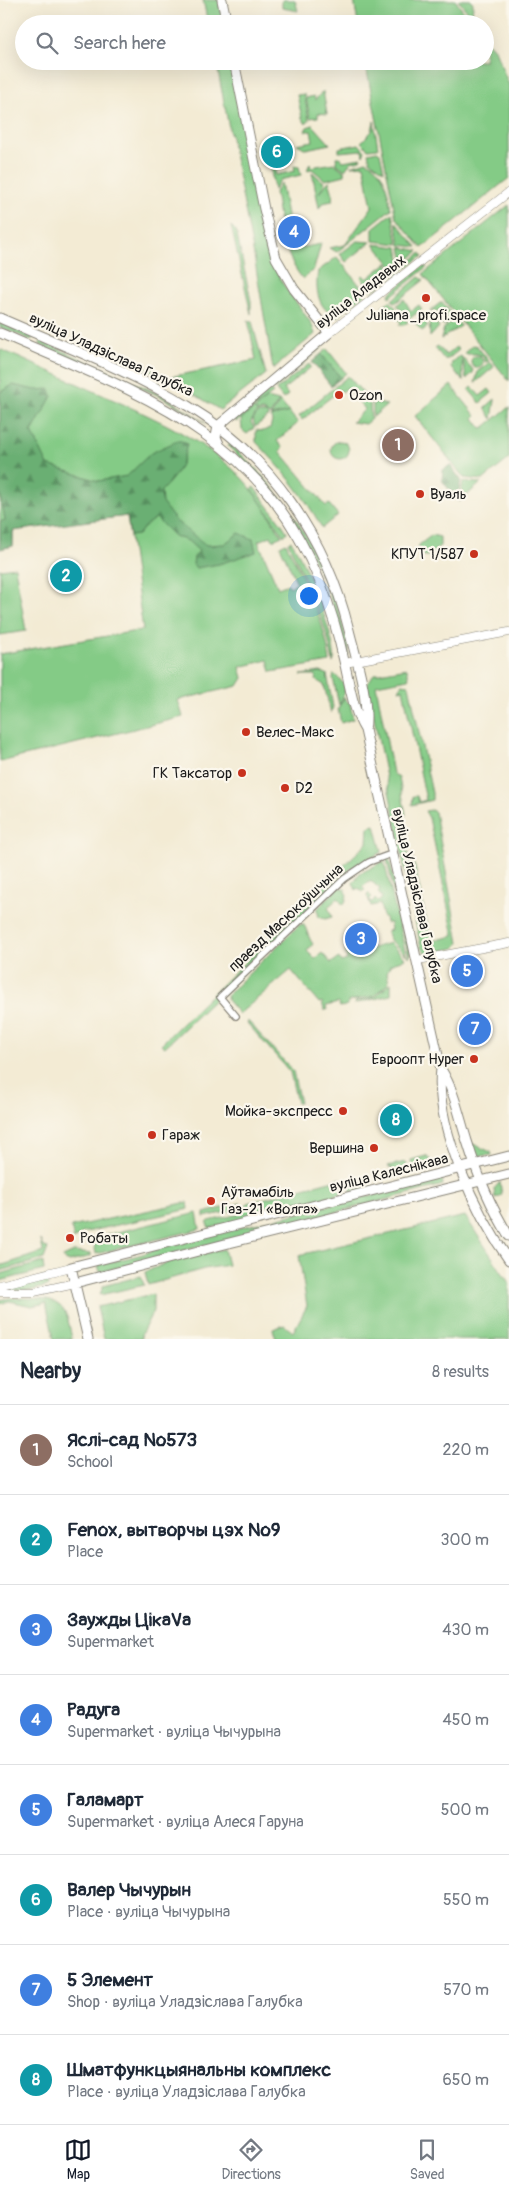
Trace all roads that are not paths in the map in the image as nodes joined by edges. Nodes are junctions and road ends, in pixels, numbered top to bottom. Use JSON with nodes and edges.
{"nodes":[{"id":1,"x":222,"y":0,"type":"edge"},
{"id":2,"x":225,"y":15,"type":"edge"},
{"id":3,"x":236,"y":70,"type":"edge"},
{"id":4,"x":509,"y":192,"type":"edge"},
{"id":5,"x":0,"y":318,"type":"edge"},
{"id":6,"x":0,"y":333,"type":"edge"},
{"id":7,"x":330,"y":334,"type":"junction"},
{"id":8,"x":222,"y":424,"type":"junction"},
{"id":9,"x":202,"y":432,"type":"junction"},
{"id":10,"x":220,"y":444,"type":"junction"},
{"id":11,"x":509,"y":632,"type":"edge"},
{"id":12,"x":356,"y":661,"type":"junction"},
{"id":13,"x":345,"y":663,"type":"junction"},
{"id":14,"x":365,"y":730,"type":"junction"},
{"id":15,"x":394,"y":853,"type":"junction"},
{"id":16,"x":509,"y":943,"type":"edge"},
{"id":17,"x":418,"y":960,"type":"junction"},
{"id":18,"x":236,"y":1016,"type":"dead end"},
{"id":19,"x":441,"y":1069,"type":"junction"},
{"id":20,"x":509,"y":1156,"type":"edge"},
{"id":21,"x":475,"y":1164,"type":"junction"},
{"id":22,"x":460,"y":1168,"type":"junction"},
{"id":23,"x":509,"y":1174,"type":"edge"},
{"id":24,"x":482,"y":1181,"type":"junction"},
{"id":25,"x":467,"y":1185,"type":"junction"},
{"id":26,"x":509,"y":1236,"type":"edge"},
{"id":27,"x":509,"y":1260,"type":"edge"},
{"id":28,"x":71,"y":1267,"type":"junction"},
{"id":29,"x":75,"y":1283,"type":"junction"},
{"id":30,"x":0,"y":1285,"type":"edge"},
{"id":31,"x":0,"y":1292,"type":"edge"},
{"id":32,"x":88,"y":1339,"type":"edge"}],
"edges":[{"from":1,"to":2,"type":"main road"},
{"from":3,"to":7,"type":"main road"},
{"from":4,"to":7,"type":"street","name":"вуліца Аладавых"},
{"from":5,"to":8,"type":"main road","name":"вуліца Уладзіслава Галубка"},
{"from":6,"to":9,"type":"main road","name":"вуліца Уладзіслава Галубка"},
{"from":7,"to":8,"type":"main road","name":"вуліца Аладавых"},
{"from":8,"to":9,"type":"main road"},
{"from":8,"to":10,"type":"main road"},
{"from":8,"to":12,"type":"main road","name":"вуліца Уладзіслава Галубка"},
{"from":9,"to":10,"type":"main road","name":"вуліца Уладзіслава Галубка"},
{"from":10,"to":13,"type":"main road","name":"вуліца Уладзіслава Галубка"},
{"from":11,"to":12,"type":"street"},
{"from":12,"to":13,"type":"street"},
{"from":12,"to":14,"type":"main road","name":"вуліца Уладзіслава Галубка"},
{"from":13,"to":14,"type":"main road","name":"вуліца Уладзіслава Галубка"},
{"from":14,"to":15,"type":"main road","name":"вуліца Уладзіслава Галубка"},
{"from":15,"to":17,"type":"main road","name":"вуліца Уладзіслава Галубка"},
{"from":15,"to":18,"type":"street","name":"праезд Масюкоўшчына"},
{"from":16,"to":17,"type":"street"},
{"from":17,"to":19,"type":"main road","name":"вуліца Уладзіслава Галубка"},
{"from":19,"to":21,"type":"main road","name":"вуліца Уладзіслава Галубка"},
{"from":19,"to":22,"type":"main road","name":"вуліца Уладзіслава Галубка"},
{"from":20,"to":21,"type":"main road","name":"вуліца Калеснікава"},
{"from":21,"to":22,"type":"main road","name":"вуліца Калеснікава"},
{"from":21,"to":24,"type":"main road","name":"вуліца Уладзіслава Галубка"},
{"from":22,"to":25,"type":"main road","name":"вуліца Уладзіслава Галубка"},
{"from":22,"to":28,"type":"main road","name":"вуліца Калеснікава"},
{"from":23,"to":24,"type":"main road","name":"вуліца Калеснікава"},
{"from":24,"to":25,"type":"main road","name":"вуліца Калеснікава"},
{"from":24,"to":26,"type":"main road","name":"вуліца Уладзіслава Галубка"},
{"from":25,"to":27,"type":"main road","name":"вуліца Уладзіслава Галубка"},
{"from":25,"to":29,"type":"main road","name":"вуліца Калеснікава"},
{"from":28,"to":29,"type":"main road"},
{"from":28,"to":30,"type":"street","name":"вуліца Калеснікава"},
{"from":29,"to":31,"type":"street","name":"вуліца Калеснікава"},
{"from":29,"to":32,"type":"main road"}]}
